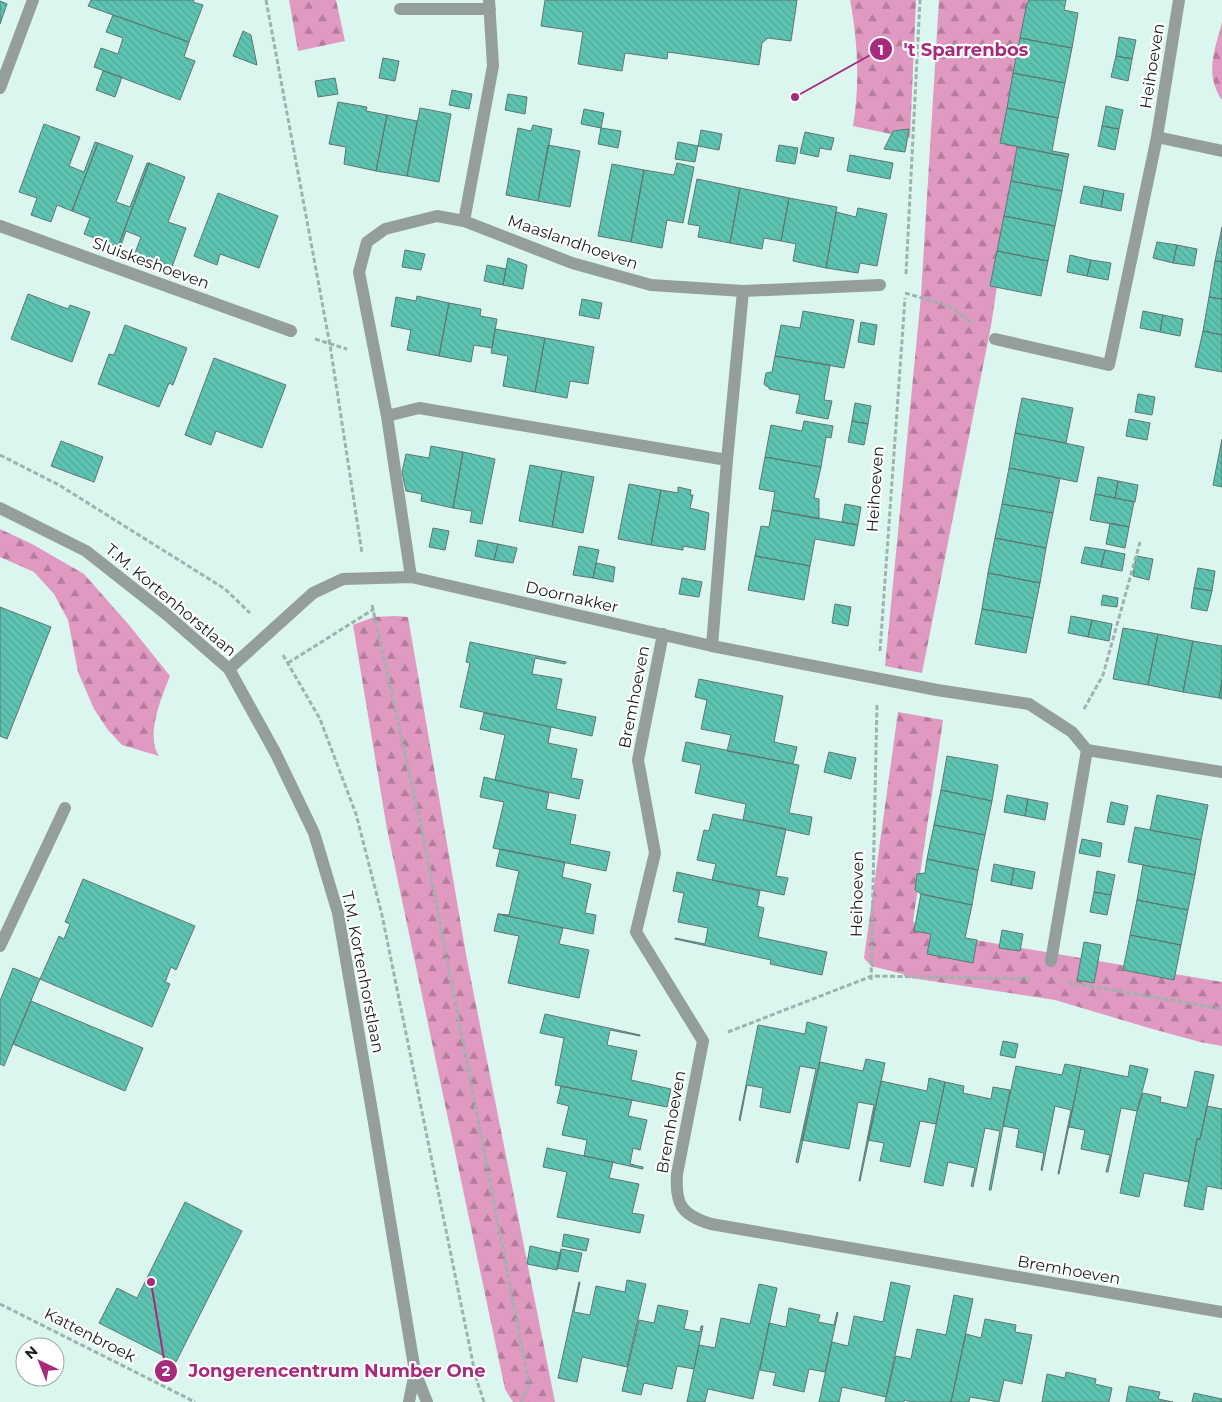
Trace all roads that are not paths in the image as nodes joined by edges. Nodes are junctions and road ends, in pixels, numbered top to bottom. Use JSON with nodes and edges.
{"nodes":[{"id":1,"x":33,"y":0,"type":"edge"},
{"id":2,"x":1179,"y":0,"type":"edge"},
{"id":3,"x":490,"y":4,"type":"edge"},
{"id":4,"x":400,"y":9,"type":"dead end"},
{"id":5,"x":0,"y":88,"type":"edge"},
{"id":6,"x":1157,"y":137,"type":"junction"},
{"id":7,"x":1222,"y":151,"type":"edge"},
{"id":8,"x":464,"y":222,"type":"junction"},
{"id":9,"x":0,"y":226,"type":"edge"},
{"id":10,"x":880,"y":285,"type":"road end"},
{"id":11,"x":743,"y":290,"type":"junction"},
{"id":12,"x":291,"y":331,"type":"road end"},
{"id":13,"x":995,"y":339,"type":"road end"},
{"id":14,"x":387,"y":416,"type":"junction"},
{"id":15,"x":727,"y":460,"type":"junction"},
{"id":16,"x":0,"y":508,"type":"edge"},
{"id":17,"x":411,"y":578,"type":"junction"},
{"id":18,"x":663,"y":634,"type":"junction"},
{"id":19,"x":712,"y":646,"type":"junction"},
{"id":20,"x":229,"y":669,"type":"junction"},
{"id":21,"x":1087,"y":750,"type":"junction"},
{"id":22,"x":1222,"y":772,"type":"edge"},
{"id":23,"x":65,"y":808,"type":"dead end"},
{"id":24,"x":0,"y":946,"type":"edge"},
{"id":25,"x":1051,"y":961,"type":"dead end"},
{"id":26,"x":1222,"y":1312,"type":"edge"},
{"id":27,"x":414,"y":1372,"type":"junction"},
{"id":28,"x":409,"y":1402,"type":"edge"},
{"id":29,"x":426,"y":1402,"type":"edge"}],
"edges":[{"from":1,"to":5,"type":"street"},
{"from":2,"to":6,"type":"street","name":"Heihoeven"},
{"from":3,"to":4,"type":"street"},
{"from":3,"to":8,"type":"street"},
{"from":6,"to":7,"type":"street"},
{"from":6,"to":13,"type":"street","name":"Heihoeven"},
{"from":8,"to":11,"type":"street","name":"Maaslandhoeven"},
{"from":8,"to":14,"type":"street","name":"Maaslandhoeven"},
{"from":9,"to":12,"type":"street","name":"Sluiskeshoeven"},
{"from":10,"to":11,"type":"street","name":"Maaslandhoeven"},
{"from":11,"to":15,"type":"street"},
{"from":14,"to":15,"type":"street"},
{"from":14,"to":17,"type":"street","name":"Maaslandhoeven"},
{"from":15,"to":19,"type":"street"},
{"from":16,"to":20,"type":"street","name":"T.M. Kortenhorstlaan"},
{"from":17,"to":18,"type":"street","name":"Doornakker"},
{"from":17,"to":20,"type":"street","name":"Doornakker"},
{"from":18,"to":19,"type":"street","name":"Doornakker"},
{"from":18,"to":26,"type":"street","name":"Bremhoeven"},
{"from":19,"to":21,"type":"street","name":"Doornakker"},
{"from":20,"to":27,"type":"street","name":"T.M. Kortenhorstlaan"},
{"from":21,"to":22,"type":"street"},
{"from":21,"to":25,"type":"street"},
{"from":23,"to":24,"type":"street"},
{"from":27,"to":28,"type":"street","name":"T.M. Kortenhorstlaan"},
{"from":27,"to":29,"type":"street","name":"T.M. Kortenhorstlaan"}]}
